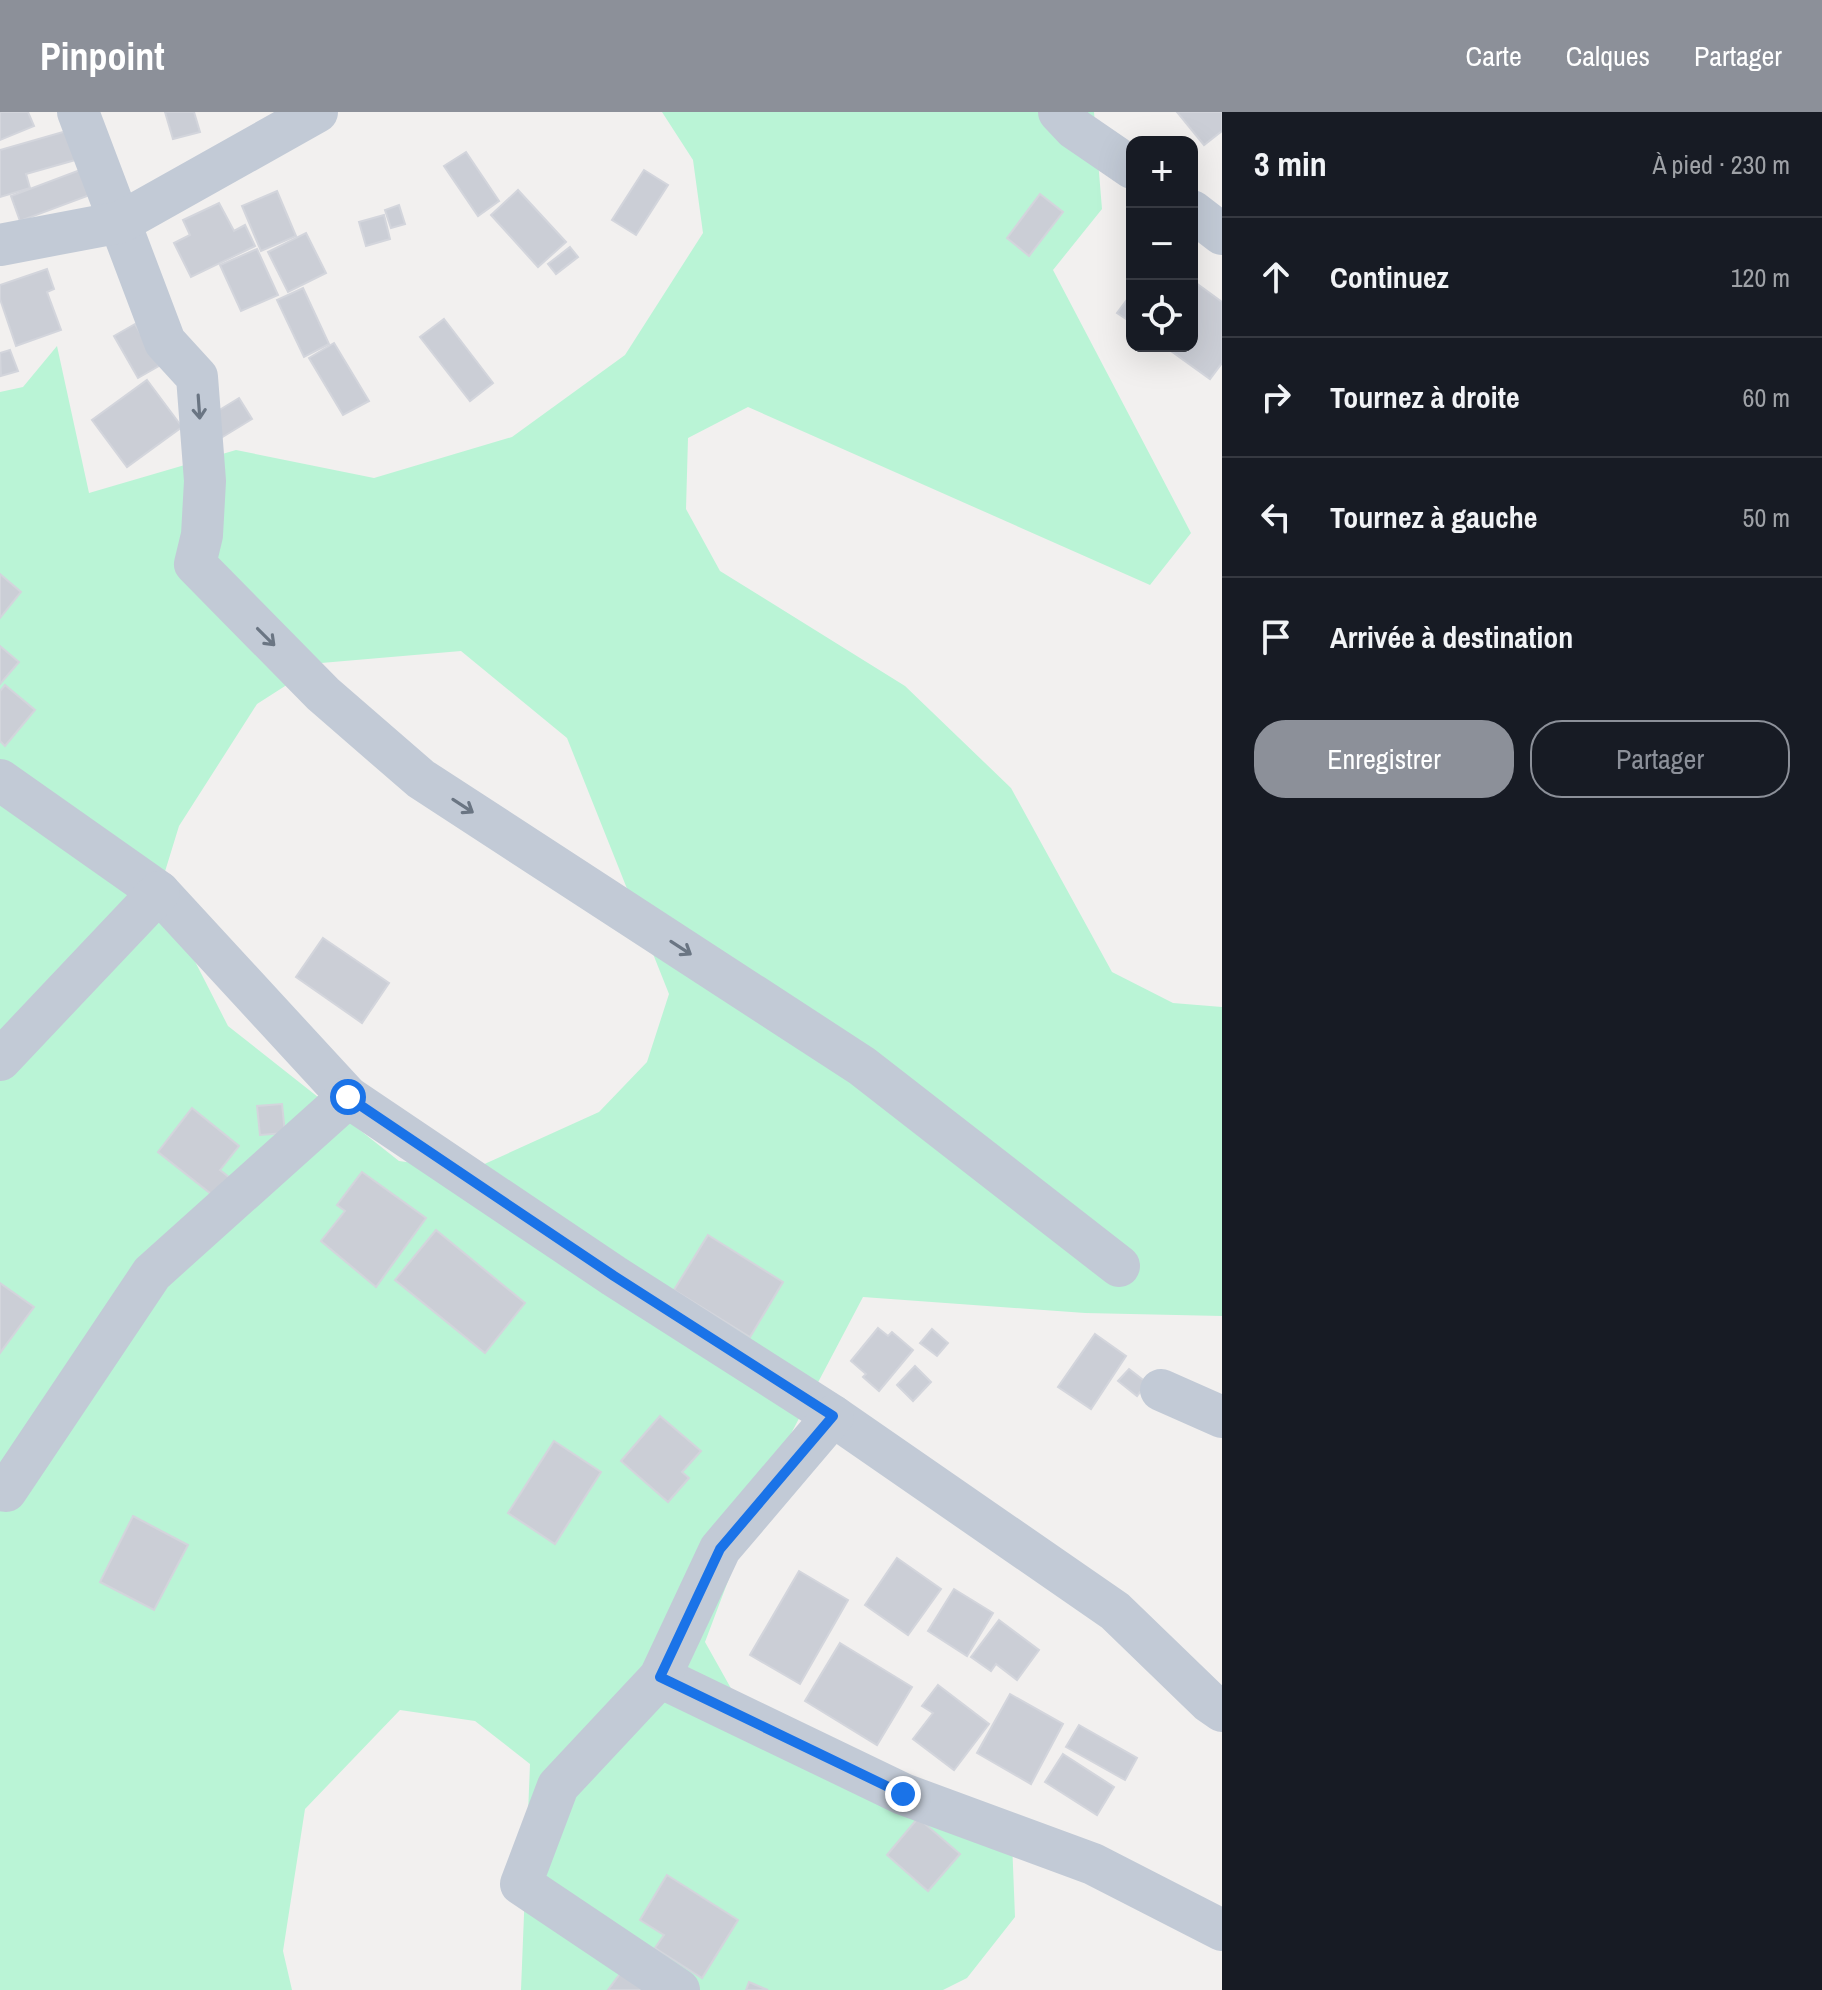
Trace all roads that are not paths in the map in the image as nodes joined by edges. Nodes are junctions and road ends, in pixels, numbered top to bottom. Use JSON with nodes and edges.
{"nodes":[{"id":1,"x":78,"y":112,"type":"edge"},
{"id":2,"x":317,"y":112,"type":"edge"},
{"id":3,"x":1059,"y":112,"type":"edge"},
{"id":4,"x":1126,"y":164,"type":"edge"},
{"id":5,"x":1198,"y":216,"type":"edge"},
{"id":6,"x":121,"y":222,"type":"junction"},
{"id":7,"x":1222,"y":234,"type":"edge"},
{"id":8,"x":0,"y":245,"type":"edge"},
{"id":9,"x":0,"y":780,"type":"edge"},
{"id":10,"x":159,"y":892,"type":"junction"},
{"id":11,"x":0,"y":1060,"type":"edge"},
{"id":12,"x":348,"y":1097,"type":"junction"},
{"id":13,"x":1119,"y":1266,"type":"dead end"},
{"id":14,"x":1161,"y":1390,"type":"dead end"},
{"id":15,"x":833,"y":1416,"type":"junction"},
{"id":16,"x":1222,"y":1417,"type":"edge"},
{"id":17,"x":6,"y":1491,"type":"dead end"},
{"id":18,"x":660,"y":1677,"type":"junction"},
{"id":19,"x":1222,"y":1711,"type":"edge"},
{"id":20,"x":1222,"y":1930,"type":"edge"},
{"id":21,"x":679,"y":1990,"type":"edge"}],
"edges":[{"from":1,"to":6,"type":"street"},
{"from":2,"to":6,"type":"street"},
{"from":3,"to":4,"type":"street"},
{"from":5,"to":7,"type":"street"},
{"from":6,"to":8,"type":"street"},
{"from":6,"to":13,"type":"street","one_way":true},
{"from":9,"to":10,"type":"street"},
{"from":10,"to":11,"type":"street"},
{"from":10,"to":12,"type":"street"},
{"from":12,"to":15,"type":"street"},
{"from":12,"to":17,"type":"street"},
{"from":14,"to":16,"type":"street"},
{"from":15,"to":18,"type":"street"},
{"from":15,"to":19,"type":"street"},
{"from":18,"to":20,"type":"street"},
{"from":18,"to":21,"type":"street"}]}
